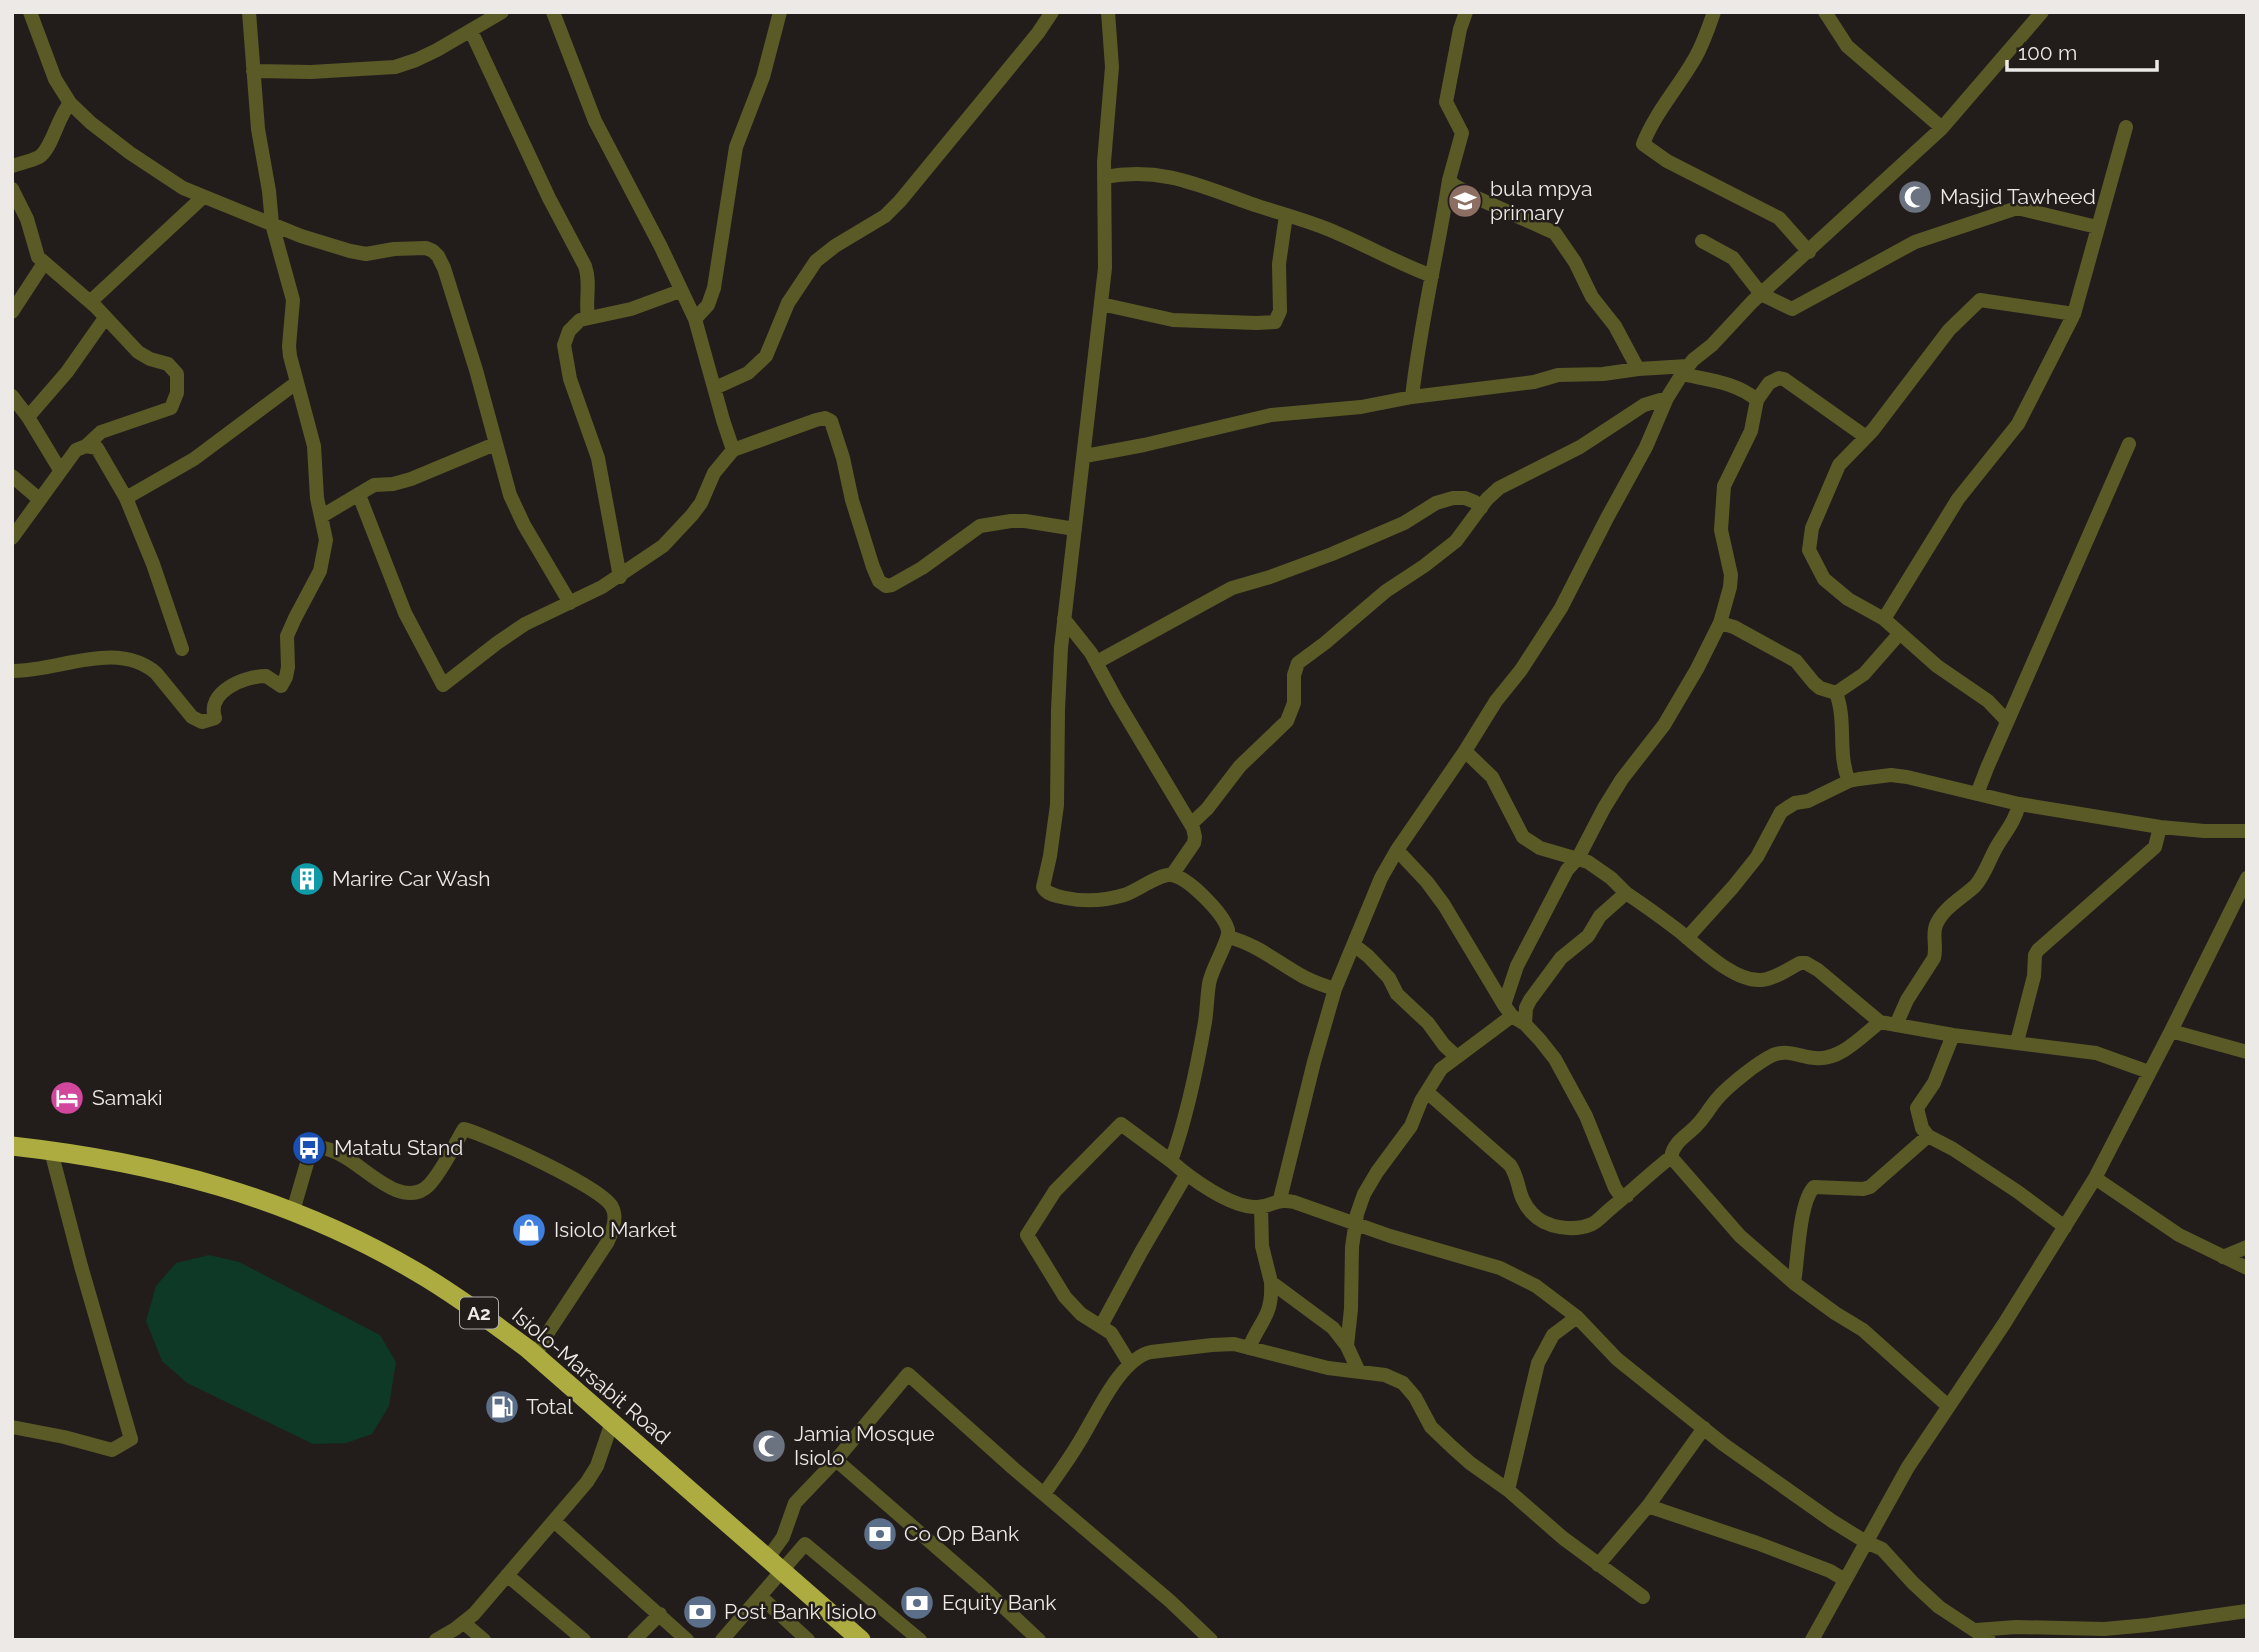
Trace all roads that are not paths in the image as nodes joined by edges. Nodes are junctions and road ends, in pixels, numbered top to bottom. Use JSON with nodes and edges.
{"nodes":[{"id":1,"x":30,"y":12,"type":"edge"},
{"id":2,"x":249,"y":12,"type":"edge"},
{"id":3,"x":502,"y":12,"type":"edge"},
{"id":4,"x":553,"y":12,"type":"edge"},
{"id":5,"x":780,"y":12,"type":"edge"},
{"id":6,"x":1052,"y":12,"type":"edge"},
{"id":7,"x":1108,"y":12,"type":"edge"},
{"id":8,"x":1466,"y":12,"type":"edge"},
{"id":9,"x":1714,"y":12,"type":"edge"},
{"id":10,"x":1825,"y":12,"type":"edge"},
{"id":11,"x":2042,"y":12,"type":"edge"},
{"id":12,"x":471,"y":31,"type":"junction"},
{"id":13,"x":253,"y":71,"type":"junction"},
{"id":14,"x":70,"y":103,"type":"junction"},
{"id":15,"x":2126,"y":127,"type":"dead end"},
{"id":16,"x":1942,"y":128,"type":"junction"},
{"id":17,"x":12,"y":166,"type":"edge"},
{"id":18,"x":1104,"y":177,"type":"junction"},
{"id":19,"x":1450,"y":180,"type":"junction"},
{"id":20,"x":12,"y":189,"type":"edge"},
{"id":21,"x":203,"y":197,"type":"junction"},
{"id":22,"x":1286,"y":215,"type":"junction"},
{"id":23,"x":272,"y":224,"type":"junction"},
{"id":24,"x":2097,"y":227,"type":"junction"},
{"id":25,"x":1702,"y":241,"type":"dead end"},
{"id":26,"x":1809,"y":252,"type":"junction"},
{"id":27,"x":44,"y":263,"type":"junction"},
{"id":28,"x":1432,"y":276,"type":"junction"},
{"id":29,"x":680,"y":291,"type":"junction"},
{"id":30,"x":1761,"y":294,"type":"junction"},
{"id":31,"x":90,"y":302,"type":"junction"},
{"id":32,"x":1101,"y":304,"type":"junction"},
{"id":33,"x":13,"y":309,"type":"edge"},
{"id":34,"x":2074,"y":314,"type":"junction"},
{"id":35,"x":105,"y":318,"type":"junction"},
{"id":36,"x":588,"y":318,"type":"junction"},
{"id":37,"x":695,"y":319,"type":"junction"},
{"id":38,"x":1638,"y":369,"type":"junction"},
{"id":39,"x":1685,"y":370,"type":"junction"},
{"id":40,"x":296,"y":383,"type":"junction"},
{"id":41,"x":715,"y":388,"type":"junction"},
{"id":42,"x":12,"y":396,"type":"edge"},
{"id":43,"x":1412,"y":397,"type":"junction"},
{"id":44,"x":1667,"y":398,"type":"junction"},
{"id":45,"x":1757,"y":400,"type":"junction"},
{"id":46,"x":28,"y":417,"type":"junction"},
{"id":47,"x":1866,"y":437,"type":"junction"},
{"id":48,"x":495,"y":444,"type":"junction"},
{"id":49,"x":2129,"y":444,"type":"dead end"},
{"id":50,"x":86,"y":446,"type":"junction"},
{"id":51,"x":733,"y":450,"type":"junction"},
{"id":52,"x":1085,"y":456,"type":"junction"},
{"id":53,"x":60,"y":470,"type":"junction"},
{"id":54,"x":12,"y":476,"type":"edge"},
{"id":55,"x":359,"y":495,"type":"junction"},
{"id":56,"x":126,"y":498,"type":"junction"},
{"id":57,"x":39,"y":499,"type":"junction"},
{"id":58,"x":1481,"y":508,"type":"junction"},
{"id":59,"x":322,"y":516,"type":"junction"},
{"id":60,"x":1075,"y":529,"type":"junction"},
{"id":61,"x":12,"y":538,"type":"edge"},
{"id":62,"x":620,"y":577,"type":"junction"},
{"id":63,"x":570,"y":603,"type":"junction"},
{"id":64,"x":1064,"y":619,"type":"junction"},
{"id":65,"x":1884,"y":619,"type":"junction"},
{"id":66,"x":1720,"y":623,"type":"junction"},
{"id":67,"x":1900,"y":633,"type":"junction"},
{"id":68,"x":182,"y":649,"type":"dead end"},
{"id":69,"x":1097,"y":663,"type":"junction"},
{"id":70,"x":12,"y":671,"type":"edge"},
{"id":71,"x":1836,"y":693,"type":"junction"},
{"id":72,"x":2007,"y":721,"type":"junction"},
{"id":73,"x":1465,"y":751,"type":"junction"},
{"id":74,"x":1849,"y":781,"type":"junction"},
{"id":75,"x":1977,"y":794,"type":"junction"},
{"id":76,"x":2018,"y":804,"type":"junction"},
{"id":77,"x":1191,"y":824,"type":"junction"},
{"id":78,"x":2160,"y":827,"type":"junction"},
{"id":79,"x":2247,"y":831,"type":"edge"},
{"id":80,"x":1397,"y":850,"type":"junction"},
{"id":81,"x":1578,"y":858,"type":"junction"},
{"id":82,"x":1172,"y":875,"type":"junction"},
{"id":83,"x":2247,"y":878,"type":"edge"},
{"id":84,"x":1626,"y":893,"type":"junction"},
{"id":85,"x":1228,"y":937,"type":"junction"},
{"id":86,"x":1687,"y":937,"type":"junction"},
{"id":87,"x":1354,"y":945,"type":"junction"},
{"id":88,"x":1335,"y":989,"type":"junction"},
{"id":89,"x":1514,"y":1015,"type":"junction"},
{"id":90,"x":1880,"y":1022,"type":"junction"},
{"id":91,"x":1896,"y":1025,"type":"junction"},
{"id":92,"x":2171,"y":1031,"type":"junction"},
{"id":93,"x":1953,"y":1035,"type":"junction"},
{"id":94,"x":2017,"y":1042,"type":"junction"},
{"id":95,"x":2247,"y":1052,"type":"edge"},
{"id":96,"x":1457,"y":1057,"type":"junction"},
{"id":97,"x":2149,"y":1072,"type":"junction"},
{"id":98,"x":1427,"y":1092,"type":"junction"},
{"id":99,"x":1928,"y":1136,"type":"junction"},
{"id":100,"x":12,"y":1146,"type":"edge"},
{"id":101,"x":51,"y":1151,"type":"junction"},
{"id":102,"x":1671,"y":1157,"type":"junction"},
{"id":103,"x":1171,"y":1161,"type":"junction"},
{"id":104,"x":1186,"y":1175,"type":"junction"},
{"id":105,"x":2095,"y":1178,"type":"junction"},
{"id":106,"x":1627,"y":1196,"type":"junction"},
{"id":107,"x":1280,"y":1199,"type":"junction"},
{"id":108,"x":1261,"y":1207,"type":"junction"},
{"id":109,"x":293,"y":1211,"type":"junction"},
{"id":110,"x":1356,"y":1223,"type":"junction"},
{"id":111,"x":2066,"y":1227,"type":"junction"},
{"id":112,"x":2247,"y":1247,"type":"edge"},
{"id":113,"x":2223,"y":1257,"type":"junction"},
{"id":114,"x":2247,"y":1268,"type":"edge"},
{"id":115,"x":1271,"y":1282,"type":"junction"},
{"id":116,"x":1794,"y":1283,"type":"junction"},
{"id":117,"x":1577,"y":1317,"type":"junction"},
{"id":118,"x":1101,"y":1326,"type":"junction"},
{"id":119,"x":1347,"y":1346,"type":"junction"},
{"id":120,"x":1249,"y":1348,"type":"junction"},
{"id":121,"x":535,"y":1355,"type":"junction"},
{"id":122,"x":1130,"y":1364,"type":"junction"},
{"id":123,"x":1359,"y":1372,"type":"junction"},
{"id":124,"x":1948,"y":1406,"type":"junction"},
{"id":125,"x":612,"y":1422,"type":"junction"},
{"id":126,"x":12,"y":1427,"type":"edge"},
{"id":127,"x":1704,"y":1428,"type":"junction"},
{"id":128,"x":836,"y":1460,"type":"junction"},
{"id":129,"x":1508,"y":1490,"type":"junction"},
{"id":130,"x":1044,"y":1494,"type":"junction"},
{"id":131,"x":1648,"y":1506,"type":"junction"},
{"id":132,"x":554,"y":1521,"type":"junction"},
{"id":133,"x":1866,"y":1542,"type":"junction"},
{"id":134,"x":776,"y":1564,"type":"junction"},
{"id":135,"x":1598,"y":1565,"type":"junction"},
{"id":136,"x":507,"y":1575,"type":"junction"},
{"id":137,"x":1845,"y":1580,"type":"junction"},
{"id":138,"x":760,"y":1597,"type":"junction"},
{"id":139,"x":1643,"y":1597,"type":"dead end"},
{"id":140,"x":2247,"y":1612,"type":"edge"},
{"id":141,"x":660,"y":1614,"type":"junction"},
{"id":142,"x":464,"y":1623,"type":"junction"},
{"id":143,"x":1976,"y":1630,"type":"junction"},
{"id":144,"x":436,"y":1640,"type":"edge"},
{"id":145,"x":484,"y":1640,"type":"edge"},
{"id":146,"x":584,"y":1640,"type":"edge"},
{"id":147,"x":634,"y":1640,"type":"edge"},
{"id":148,"x":687,"y":1640,"type":"edge"},
{"id":149,"x":722,"y":1640,"type":"edge"},
{"id":150,"x":808,"y":1640,"type":"edge"},
{"id":151,"x":861,"y":1640,"type":"edge"},
{"id":152,"x":920,"y":1640,"type":"edge"},
{"id":153,"x":1039,"y":1640,"type":"edge"},
{"id":154,"x":1210,"y":1640,"type":"edge"},
{"id":155,"x":1812,"y":1640,"type":"edge"},
{"id":156,"x":1989,"y":1640,"type":"edge"}],
"edges":[{"from":1,"to":14,"type":"street"},
{"from":2,"to":13,"type":"street"},
{"from":3,"to":12,"type":"street"},
{"from":4,"to":29,"type":"street"},
{"from":5,"to":37,"type":"street"},
{"from":6,"to":41,"type":"street"},
{"from":7,"to":18,"type":"street"},
{"from":8,"to":19,"type":"street"},
{"from":9,"to":26,"type":"street"},
{"from":10,"to":16,"type":"street"},
{"from":11,"to":16,"type":"street"},
{"from":12,"to":13,"type":"street"},
{"from":12,"to":36,"type":"street"},
{"from":13,"to":23,"type":"street"},
{"from":14,"to":17,"type":"street"},
{"from":14,"to":21,"type":"street"},
{"from":15,"to":24,"type":"street"},
{"from":16,"to":26,"type":"street"},
{"from":18,"to":22,"type":"street"},
{"from":18,"to":32,"type":"street"},
{"from":19,"to":28,"type":"street"},
{"from":19,"to":38,"type":"street"},
{"from":20,"to":27,"type":"street"},
{"from":21,"to":23,"type":"street"},
{"from":21,"to":31,"type":"street"},
{"from":22,"to":28,"type":"street"},
{"from":22,"to":32,"type":"street"},
{"from":23,"to":40,"type":"street"},
{"from":23,"to":48,"type":"street"},
{"from":24,"to":30,"type":"street"},
{"from":24,"to":34,"type":"street"},
{"from":25,"to":30,"type":"street"},
{"from":26,"to":30,"type":"street"},
{"from":27,"to":31,"type":"street"},
{"from":27,"to":33,"type":"street"},
{"from":28,"to":43,"type":"street"},
{"from":29,"to":36,"type":"street"},
{"from":29,"to":37,"type":"street"},
{"from":30,"to":39,"type":"street"},
{"from":31,"to":35,"type":"street"},
{"from":32,"to":52,"type":"street"},
{"from":34,"to":47,"type":"street"},
{"from":34,"to":65,"type":"street"},
{"from":35,"to":46,"type":"street"},
{"from":35,"to":50,"type":"street"},
{"from":36,"to":62,"type":"street"},
{"from":37,"to":41,"type":"street"},
{"from":38,"to":39,"type":"street"},
{"from":38,"to":43,"type":"street"},
{"from":39,"to":44,"type":"street"},
{"from":39,"to":45,"type":"street"},
{"from":40,"to":56,"type":"street"},
{"from":40,"to":59,"type":"street"},
{"from":41,"to":51,"type":"street"},
{"from":42,"to":46,"type":"street"},
{"from":43,"to":52,"type":"street"},
{"from":44,"to":58,"type":"street"},
{"from":44,"to":73,"type":"street"},
{"from":45,"to":47,"type":"street"},
{"from":45,"to":66,"type":"street"},
{"from":46,"to":53,"type":"street"},
{"from":47,"to":65,"type":"street"},
{"from":48,"to":55,"type":"street"},
{"from":48,"to":63,"type":"street"},
{"from":49,"to":72,"type":"street"},
{"from":50,"to":53,"type":"street"},
{"from":50,"to":56,"type":"street"},
{"from":51,"to":60,"type":"street"},
{"from":51,"to":62,"type":"street"},
{"from":52,"to":60,"type":"street"},
{"from":53,"to":57,"type":"street"},
{"from":54,"to":57,"type":"street"},
{"from":55,"to":59,"type":"street"},
{"from":55,"to":63,"type":"street"},
{"from":56,"to":68,"type":"street"},
{"from":57,"to":61,"type":"street"},
{"from":58,"to":69,"type":"street"},
{"from":58,"to":77,"type":"street"},
{"from":59,"to":70,"type":"street"},
{"from":60,"to":64,"type":"street"},
{"from":62,"to":63,"type":"street"},
{"from":64,"to":69,"type":"street"},
{"from":64,"to":82,"type":"street"},
{"from":65,"to":67,"type":"street"},
{"from":66,"to":71,"type":"street"},
{"from":66,"to":81,"type":"street"},
{"from":67,"to":71,"type":"street"},
{"from":67,"to":72,"type":"street"},
{"from":69,"to":77,"type":"street"},
{"from":71,"to":74,"type":"street"},
{"from":72,"to":75,"type":"street"},
{"from":73,"to":80,"type":"street"},
{"from":73,"to":81,"type":"street"},
{"from":74,"to":75,"type":"street"},
{"from":74,"to":86,"type":"street"},
{"from":75,"to":76,"type":"street"},
{"from":76,"to":78,"type":"street"},
{"from":76,"to":91,"type":"street"},
{"from":77,"to":82,"type":"street"},
{"from":78,"to":79,"type":"street"},
{"from":78,"to":94,"type":"street"},
{"from":80,"to":87,"type":"street"},
{"from":80,"to":89,"type":"street"},
{"from":81,"to":84,"type":"street"},
{"from":81,"to":89,"type":"street"},
{"from":82,"to":85,"type":"street"},
{"from":83,"to":92,"type":"street"},
{"from":84,"to":86,"type":"street"},
{"from":84,"to":89,"type":"street"},
{"from":85,"to":88,"type":"street"},
{"from":85,"to":103,"type":"street"},
{"from":86,"to":90,"type":"street"},
{"from":87,"to":88,"type":"street"},
{"from":87,"to":96,"type":"street"},
{"from":88,"to":107,"type":"street"},
{"from":89,"to":96,"type":"street"},
{"from":89,"to":106,"type":"street"},
{"from":90,"to":91,"type":"street"},
{"from":90,"to":102,"type":"street"},
{"from":91,"to":93,"type":"street"},
{"from":92,"to":95,"type":"street"},
{"from":92,"to":97,"type":"street"},
{"from":93,"to":94,"type":"street"},
{"from":93,"to":99,"type":"street"},
{"from":94,"to":97,"type":"street"},
{"from":96,"to":98,"type":"street"},
{"from":97,"to":105,"type":"street"},
{"from":98,"to":106,"type":"street"},
{"from":98,"to":110,"type":"street"},
{"from":99,"to":111,"type":"street"},
{"from":99,"to":116,"type":"street"},
{"from":100,"to":101,"type":"highway","name":"Isiolo-Marsabit Road","number":"A2"},
{"from":101,"to":109,"type":"highway","name":"Isiolo-Marsabit Road","number":"A2"},
{"from":101,"to":126,"type":"street"},
{"from":102,"to":106,"type":"street"},
{"from":102,"to":116,"type":"street"},
{"from":103,"to":104,"type":"street"},
{"from":103,"to":118,"type":"street"},
{"from":104,"to":108,"type":"street"},
{"from":104,"to":118,"type":"street"},
{"from":105,"to":111,"type":"street"},
{"from":105,"to":113,"type":"street"},
{"from":107,"to":108,"type":"street"},
{"from":107,"to":110,"type":"street"},
{"from":108,"to":115,"type":"street"},
{"from":109,"to":121,"type":"highway","name":"Isiolo-Marsabit Road","number":"A2"},
{"from":109,"to":121,"type":"street"},
{"from":110,"to":117,"type":"street"},
{"from":110,"to":119,"type":"street"},
{"from":111,"to":124,"type":"street"},
{"from":112,"to":113,"type":"street"},
{"from":113,"to":114,"type":"street"},
{"from":115,"to":119,"type":"street"},
{"from":115,"to":120,"type":"street"},
{"from":116,"to":124,"type":"street"},
{"from":117,"to":127,"type":"street"},
{"from":117,"to":129,"type":"street"},
{"from":118,"to":122,"type":"street"},
{"from":119,"to":123,"type":"street"},
{"from":120,"to":122,"type":"street"},
{"from":120,"to":123,"type":"street"},
{"from":121,"to":125,"type":"highway","name":"Isiolo-Marsabit Road","number":"A2"},
{"from":122,"to":130,"type":"street"},
{"from":123,"to":129,"type":"street"},
{"from":124,"to":133,"type":"street"},
{"from":125,"to":132,"type":"street"},
{"from":125,"to":134,"type":"highway","name":"Isiolo-Marsabit Road","number":"A2"},
{"from":127,"to":131,"type":"street"},
{"from":127,"to":133,"type":"street"},
{"from":128,"to":130,"type":"street"},
{"from":128,"to":134,"type":"street"},
{"from":128,"to":153,"type":"street"},
{"from":129,"to":135,"type":"street"},
{"from":130,"to":154,"type":"street"},
{"from":131,"to":135,"type":"street"},
{"from":131,"to":137,"type":"street"},
{"from":132,"to":136,"type":"street"},
{"from":132,"to":141,"type":"street"},
{"from":133,"to":137,"type":"street"},
{"from":133,"to":143,"type":"street"},
{"from":134,"to":138,"type":"street"},
{"from":134,"to":151,"type":"highway","name":"Isiolo-Marsabit Road","number":"A2"},
{"from":134,"to":152,"type":"street"},
{"from":135,"to":139,"type":"street"},
{"from":136,"to":142,"type":"street"},
{"from":136,"to":146,"type":"street"},
{"from":137,"to":155,"type":"street"},
{"from":138,"to":149,"type":"street"},
{"from":138,"to":150,"type":"street"},
{"from":140,"to":143,"type":"street"},
{"from":141,"to":147,"type":"street"},
{"from":141,"to":148,"type":"street"},
{"from":142,"to":144,"type":"street"},
{"from":142,"to":145,"type":"street"},
{"from":143,"to":156,"type":"street"}]}
